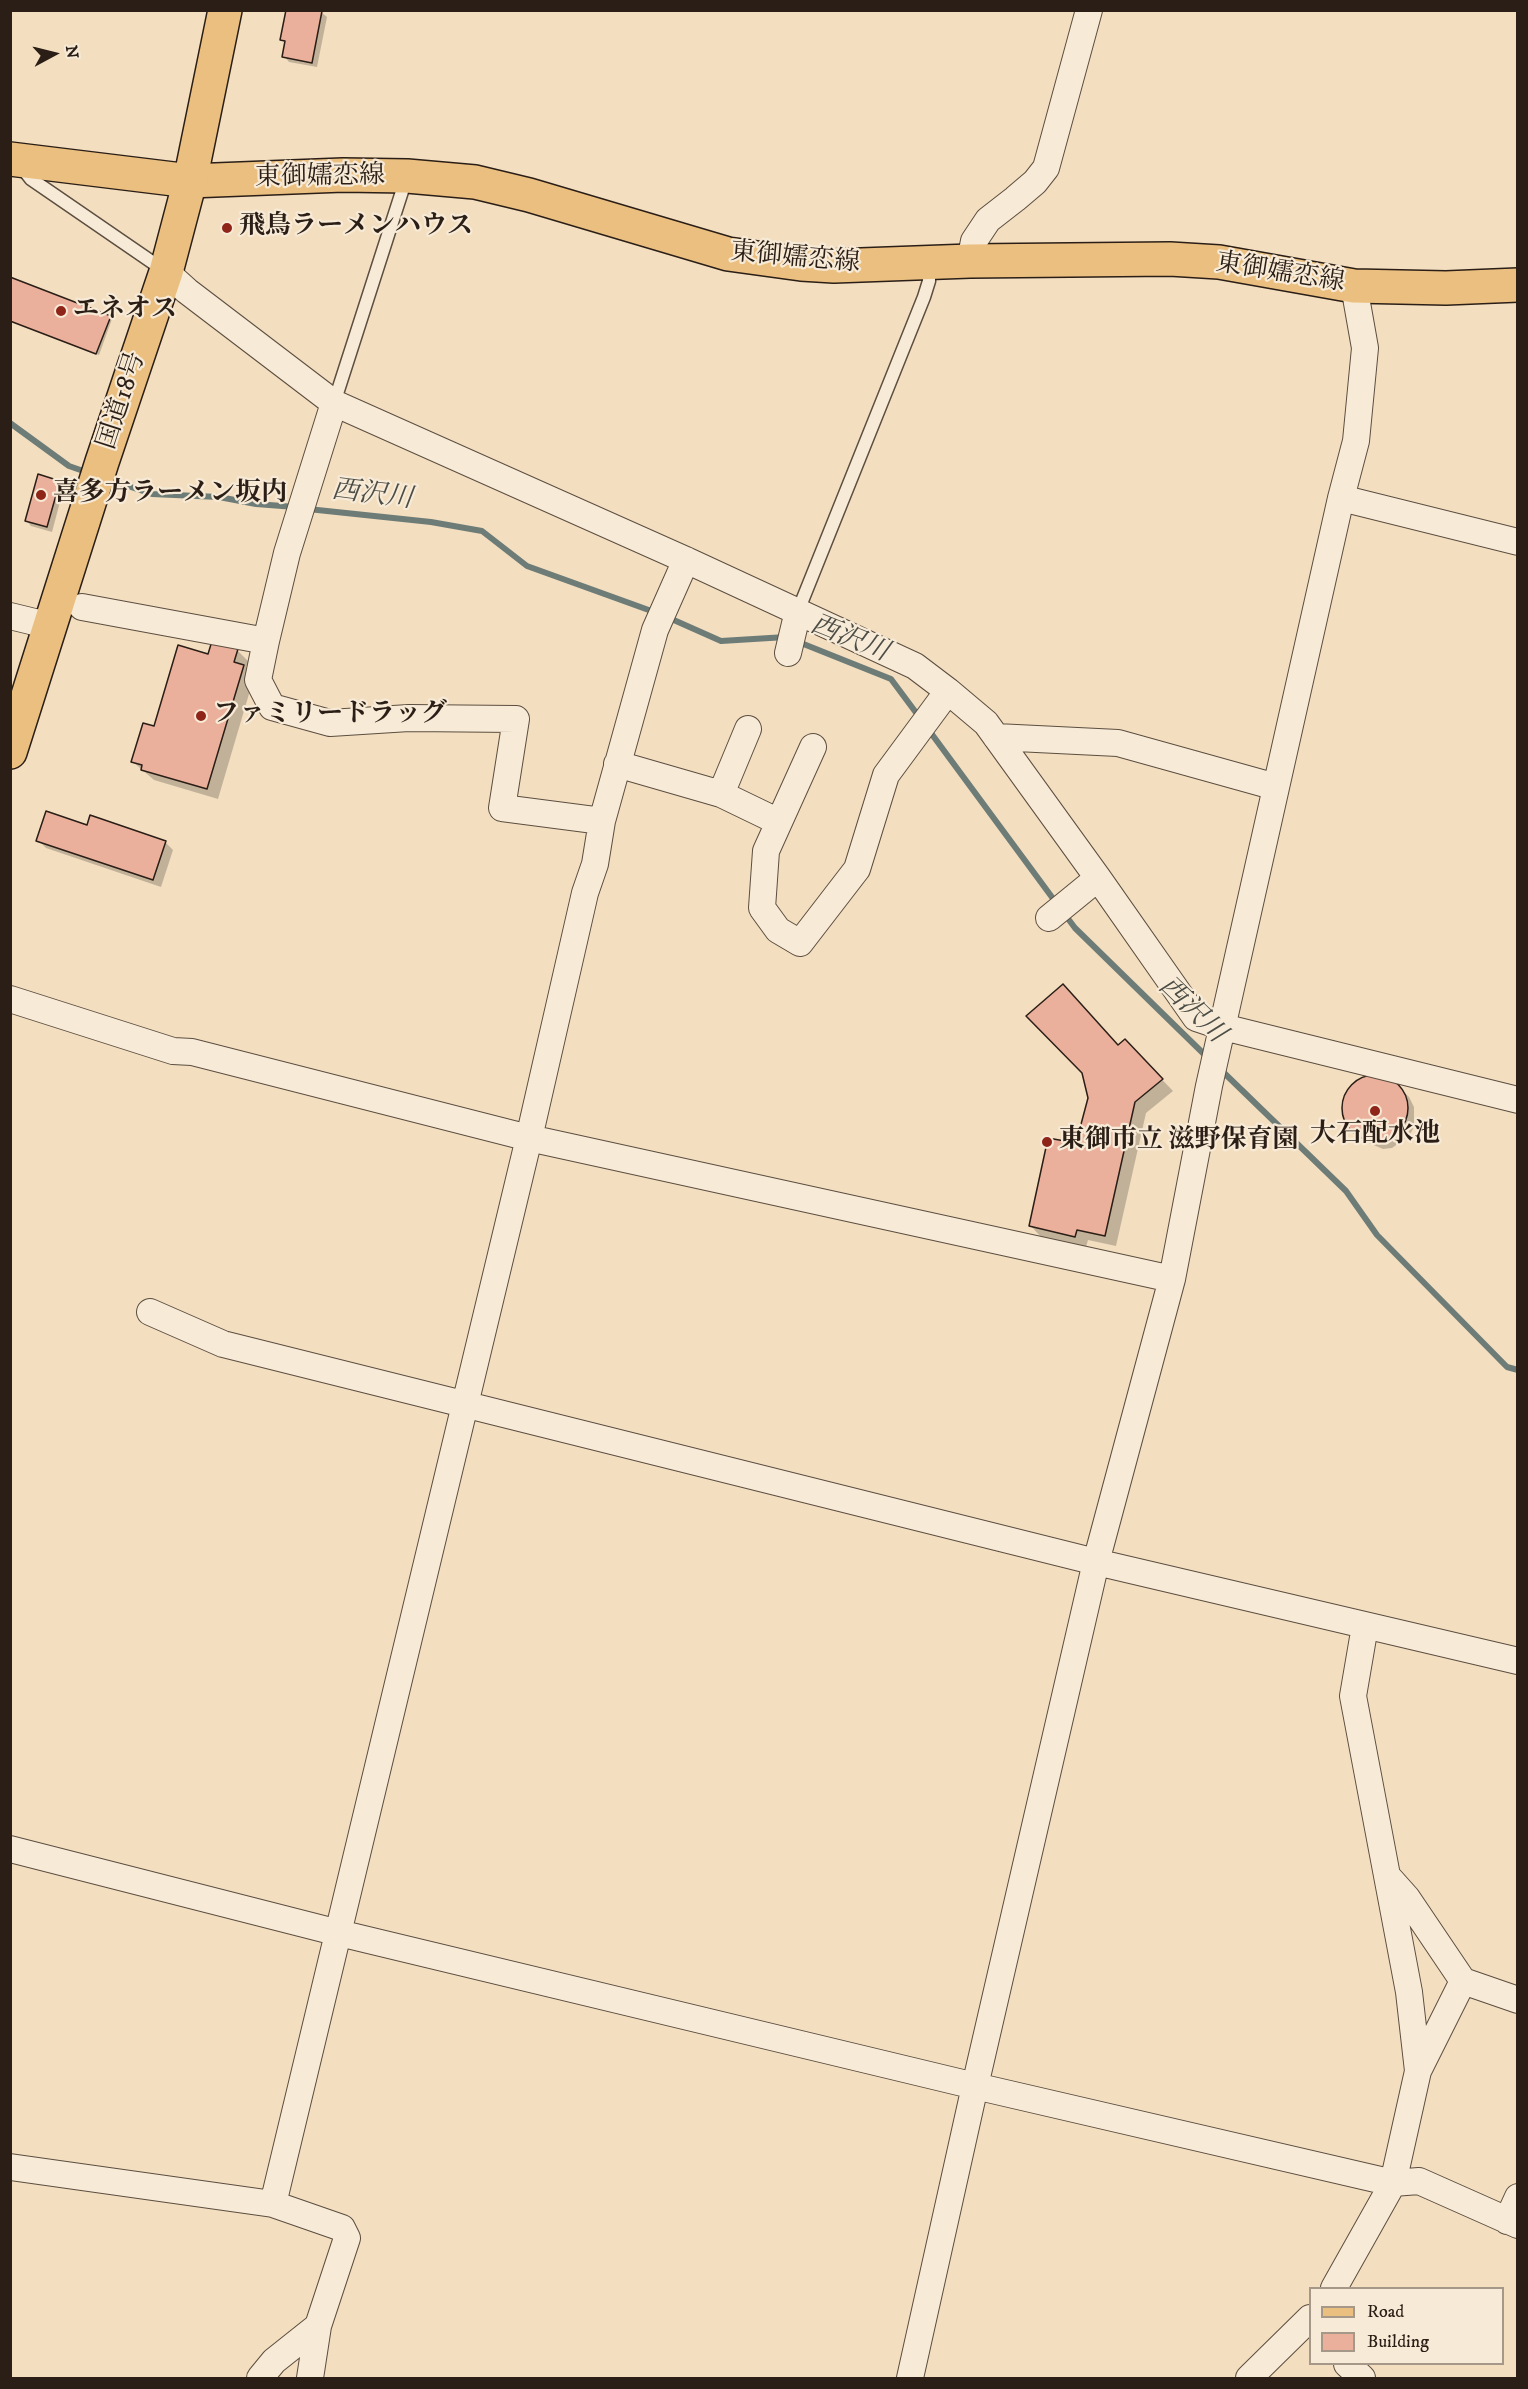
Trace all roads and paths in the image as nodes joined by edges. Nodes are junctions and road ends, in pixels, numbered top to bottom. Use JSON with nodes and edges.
{"nodes":[{"id":1,"x":225,"y":10,"type":"edge"},
{"id":2,"x":1089,"y":10,"type":"edge"},
{"id":3,"x":13,"y":159,"type":"edge"},
{"id":4,"x":407,"y":176,"type":"junction"},
{"id":5,"x":190,"y":181,"type":"junction"},
{"id":6,"x":970,"y":261,"type":"junction"},
{"id":7,"x":929,"y":263,"type":"junction"},
{"id":8,"x":166,"y":272,"type":"junction"},
{"id":9,"x":1518,"y":285,"type":"edge"},
{"id":10,"x":1353,"y":286,"type":"junction"},
{"id":11,"x":334,"y":404,"type":"junction"},
{"id":12,"x":1341,"y":498,"type":"junction"},
{"id":13,"x":1518,"y":542,"type":"edge"},
{"id":14,"x":686,"y":560,"type":"junction"},
{"id":15,"x":82,"y":607,"type":"dead end"},
{"id":16,"x":10,"y":616,"type":"edge"},
{"id":17,"x":796,"y":618,"type":"junction"},
{"id":18,"x":51,"y":626,"type":"junction"},
{"id":19,"x":266,"y":641,"type":"junction"},
{"id":20,"x":788,"y":653,"type":"dead end"},
{"id":21,"x":948,"y":691,"type":"junction"},
{"id":22,"x":748,"y":729,"type":"dead end"},
{"id":23,"x":996,"y":737,"type":"junction"},
{"id":24,"x":813,"y":747,"type":"dead end"},
{"id":25,"x":10,"y":752,"type":"edge"},
{"id":26,"x":617,"y":764,"type":"junction"},
{"id":27,"x":1276,"y":787,"type":"junction"},
{"id":28,"x":721,"y":794,"type":"junction"},
{"id":29,"x":602,"y":821,"type":"junction"},
{"id":30,"x":779,"y":822,"type":"junction"},
{"id":31,"x":1098,"y":878,"type":"junction"},
{"id":32,"x":1049,"y":918,"type":"dead end"},
{"id":33,"x":10,"y":999,"type":"edge"},
{"id":34,"x":1221,"y":1037,"type":"junction"},
{"id":35,"x":1518,"y":1100,"type":"edge"},
{"id":36,"x":529,"y":1138,"type":"junction"},
{"id":37,"x":1172,"y":1279,"type":"junction"},
{"id":38,"x":150,"y":1312,"type":"dead end"},
{"id":39,"x":465,"y":1406,"type":"junction"},
{"id":40,"x":1096,"y":1562,"type":"junction"},
{"id":41,"x":1365,"y":1626,"type":"junction"},
{"id":42,"x":1518,"y":1661,"type":"edge"},
{"id":43,"x":10,"y":1849,"type":"edge"},
{"id":44,"x":1389,"y":1878,"type":"junction"},
{"id":45,"x":339,"y":1934,"type":"junction"},
{"id":46,"x":1463,"y":1981,"type":"junction"},
{"id":47,"x":1518,"y":2000,"type":"edge"},
{"id":48,"x":1418,"y":2071,"type":"junction"},
{"id":49,"x":975,"y":2086,"type":"junction"},
{"id":50,"x":10,"y":2167,"type":"edge"},
{"id":51,"x":1393,"y":2183,"type":"junction"},
{"id":52,"x":1518,"y":2197,"type":"edge"},
{"id":53,"x":273,"y":2204,"type":"junction"},
{"id":54,"x":1512,"y":2223,"type":"edge"},
{"id":55,"x":1335,"y":2287,"type":"edge"},
{"id":56,"x":1309,"y":2322,"type":"edge"},
{"id":57,"x":318,"y":2326,"type":"junction"},
{"id":58,"x":1348,"y":2365,"type":"edge"},
{"id":59,"x":260,"y":2379,"type":"edge"},
{"id":60,"x":310,"y":2379,"type":"edge"},
{"id":61,"x":910,"y":2379,"type":"edge"},
{"id":62,"x":1249,"y":2379,"type":"edge"},
{"id":63,"x":1362,"y":2379,"type":"edge"}],
"edges":[{"from":1,"to":5,"type":"main road","name":"国道18号"},
{"from":2,"to":6,"type":"street"},
{"from":3,"to":5,"type":"main road","name":"東御嬬恋線"},
{"from":3,"to":8,"type":"lane"},
{"from":4,"to":5,"type":"main road","name":"東御嬬恋線"},
{"from":4,"to":7,"type":"main road","name":"東御嬬恋線"},
{"from":4,"to":11,"type":"lane"},
{"from":5,"to":8,"type":"main road","name":"国道18号"},
{"from":6,"to":7,"type":"main road","name":"東御嬬恋線"},
{"from":6,"to":10,"type":"main road","name":"東御嬬恋線"},
{"from":7,"to":17,"type":"lane"},
{"from":8,"to":11,"type":"street"},
{"from":8,"to":18,"type":"main road","name":"国道18号"},
{"from":9,"to":10,"type":"main road","name":"東御嬬恋線"},
{"from":10,"to":12,"type":"street"},
{"from":11,"to":14,"type":"street"},
{"from":11,"to":19,"type":"street"},
{"from":12,"to":13,"type":"street"},
{"from":12,"to":27,"type":"street"},
{"from":14,"to":17,"type":"street"},
{"from":14,"to":26,"type":"street"},
{"from":15,"to":19,"type":"street"},
{"from":16,"to":18,"type":"street"},
{"from":17,"to":20,"type":"street"},
{"from":17,"to":21,"type":"street"},
{"from":18,"to":25,"type":"main road","name":"国道18号"},
{"from":19,"to":29,"type":"street"},
{"from":21,"to":23,"type":"street"},
{"from":21,"to":30,"type":"street"},
{"from":22,"to":28,"type":"street"},
{"from":23,"to":27,"type":"street"},
{"from":23,"to":31,"type":"street"},
{"from":24,"to":30,"type":"street"},
{"from":26,"to":28,"type":"street"},
{"from":26,"to":29,"type":"street"},
{"from":27,"to":34,"type":"street"},
{"from":28,"to":30,"type":"street"},
{"from":29,"to":36,"type":"street"},
{"from":31,"to":32,"type":"street"},
{"from":31,"to":34,"type":"street"},
{"from":33,"to":36,"type":"street"},
{"from":34,"to":35,"type":"street"},
{"from":34,"to":37,"type":"street"},
{"from":36,"to":37,"type":"street"},
{"from":36,"to":39,"type":"street"},
{"from":37,"to":40,"type":"street"},
{"from":38,"to":39,"type":"street"},
{"from":39,"to":40,"type":"street"},
{"from":39,"to":45,"type":"street"},
{"from":40,"to":41,"type":"street"},
{"from":40,"to":49,"type":"street"},
{"from":41,"to":42,"type":"street"},
{"from":41,"to":44,"type":"street"},
{"from":43,"to":45,"type":"street"},
{"from":44,"to":46,"type":"street"},
{"from":44,"to":48,"type":"street"},
{"from":45,"to":49,"type":"street"},
{"from":45,"to":53,"type":"street"},
{"from":46,"to":47,"type":"street"},
{"from":46,"to":48,"type":"street"},
{"from":48,"to":51,"type":"street"},
{"from":49,"to":51,"type":"street"},
{"from":49,"to":61,"type":"street"},
{"from":50,"to":53,"type":"street"},
{"from":51,"to":54,"type":"street"},
{"from":51,"to":55,"type":"street"},
{"from":52,"to":54,"type":"street"},
{"from":53,"to":57,"type":"street"},
{"from":56,"to":62,"type":"street"},
{"from":57,"to":59,"type":"street"},
{"from":57,"to":60,"type":"street"},
{"from":58,"to":63,"type":"street"}]}
